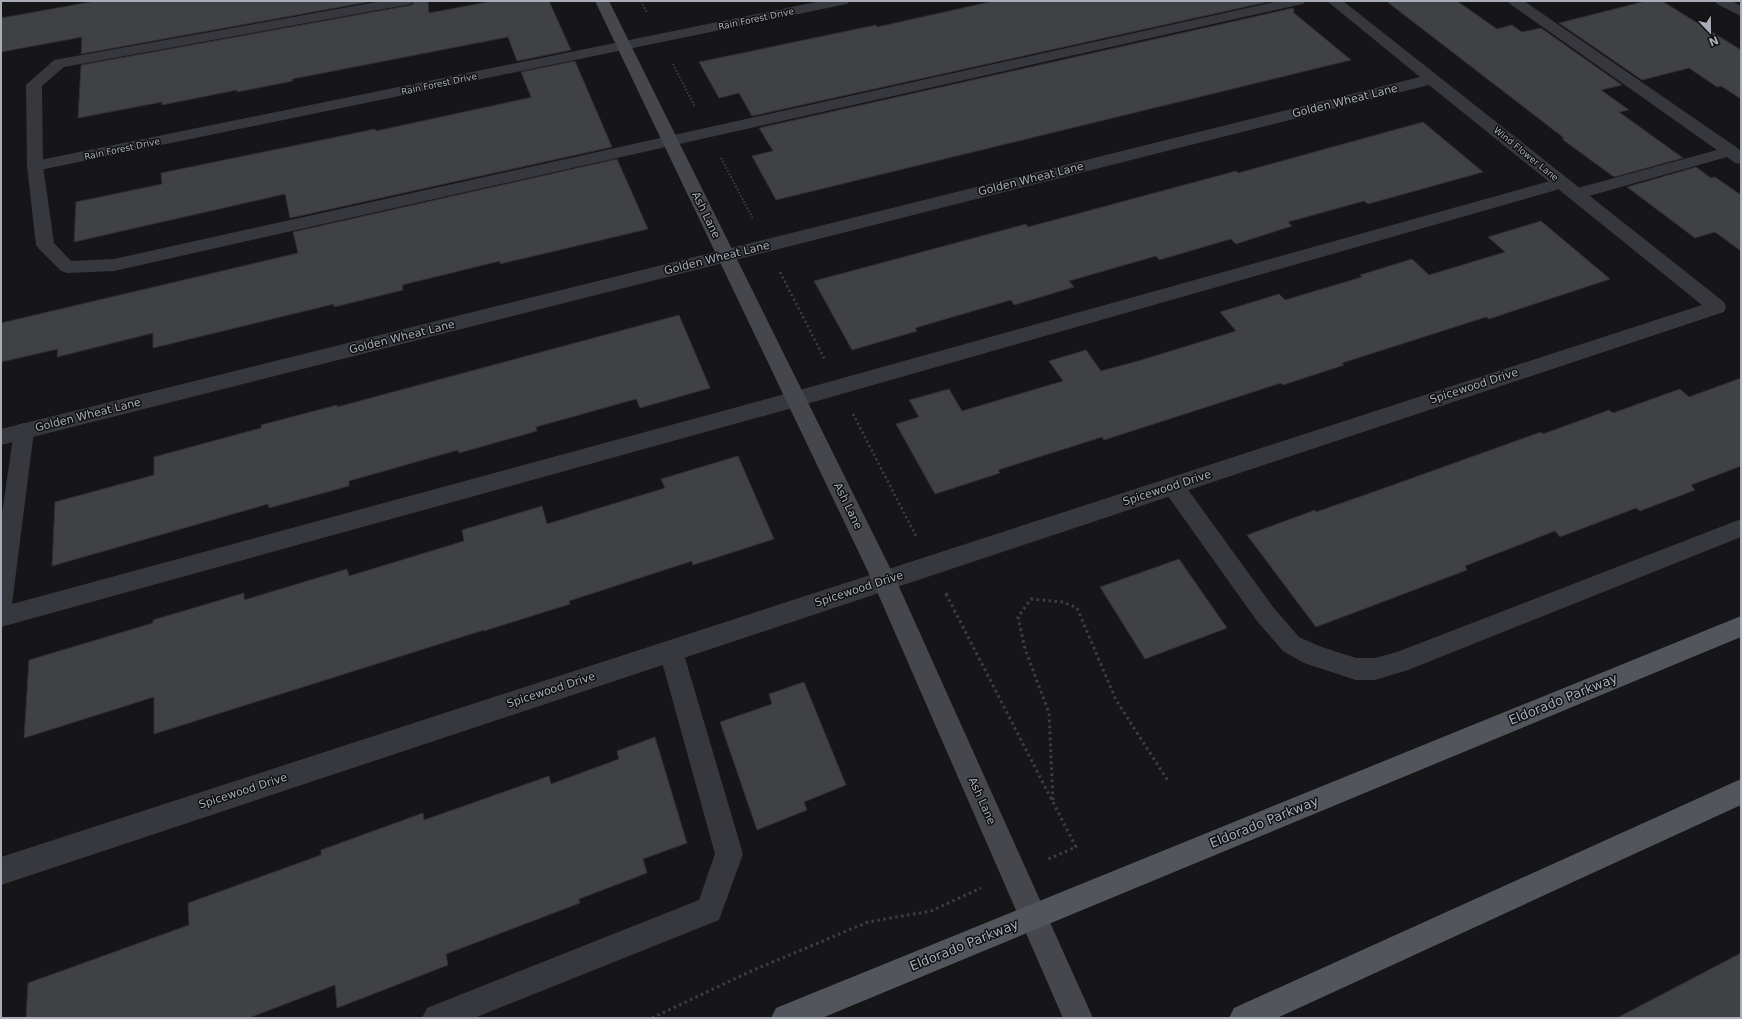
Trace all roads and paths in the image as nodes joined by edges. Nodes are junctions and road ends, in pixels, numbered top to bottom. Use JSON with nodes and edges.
{"nodes":[{"id":1,"x":406,"y":1,"type":"edge"},
{"id":2,"x":602,"y":1,"type":"edge"},
{"id":3,"x":641,"y":1,"type":"edge"},
{"id":4,"x":842,"y":1,"type":"edge"},
{"id":5,"x":1298,"y":1,"type":"edge"},
{"id":6,"x":1334,"y":1,"type":"edge"},
{"id":7,"x":1515,"y":1,"type":"edge"},
{"id":8,"x":1722,"y":1,"type":"edge"},
{"id":9,"x":1741,"y":12,"type":"edge"},
{"id":10,"x":660,"y":38,"type":"junction"},
{"id":11,"x":624,"y":46,"type":"junction"},
{"id":12,"x":1432,"y":79,"type":"junction"},
{"id":13,"x":708,"y":133,"type":"junction"},
{"id":14,"x":670,"y":141,"type":"junction"},
{"id":15,"x":1735,"y":155,"type":"edge"},
{"id":16,"x":35,"y":166,"type":"junction"},
{"id":17,"x":1569,"y":188,"type":"junction"},
{"id":18,"x":766,"y":246,"type":"junction"},
{"id":19,"x":726,"y":256,"type":"junction"},
{"id":20,"x":1717,"y":307,"type":"joint"},
{"id":21,"x":840,"y":387,"type":"junction"},
{"id":22,"x":796,"y":399,"type":"junction"},
{"id":23,"x":24,"y":431,"type":"junction"},
{"id":24,"x":1,"y":437,"type":"edge"},
{"id":25,"x":1173,"y":486,"type":"junction"},
{"id":26,"x":1741,"y":528,"type":"edge"},
{"id":27,"x":931,"y":565,"type":"junction"},
{"id":28,"x":884,"y":580,"type":"junction"},
{"id":29,"x":1,"y":603,"type":"edge"},
{"id":30,"x":1,"y":617,"type":"edge"},
{"id":31,"x":1741,"y":626,"type":"edge"},
{"id":32,"x":671,"y":651,"type":"junction"},
{"id":33,"x":1168,"y":781,"type":"dead end"},
{"id":34,"x":1741,"y":792,"type":"edge"},
{"id":35,"x":1053,"y":803,"type":"junction"},
{"id":36,"x":1,"y":871,"type":"edge"},
{"id":37,"x":1015,"y":873,"type":"junction"},
{"id":38,"x":1033,"y":916,"type":"junction"},
{"id":39,"x":437,"y":1018,"type":"edge"},
{"id":40,"x":652,"y":1018,"type":"edge"},
{"id":41,"x":786,"y":1018,"type":"edge"},
{"id":42,"x":1078,"y":1018,"type":"edge"},
{"id":43,"x":1244,"y":1018,"type":"edge"}],
"edges":[{"from":1,"to":16,"type":"street"},
{"from":2,"to":11,"type":"street","name":"Ash Lane"},
{"from":3,"to":10,"type":"path"},
{"from":4,"to":10,"type":"street","name":"Rain Forest Drive"},
{"from":5,"to":13,"type":"street"},
{"from":6,"to":12,"type":"street","name":"Wind Flower Lane"},
{"from":7,"to":15,"type":"street"},
{"from":8,"to":9,"type":"street"},
{"from":10,"to":11,"type":"street","name":"Rain Forest Drive"},
{"from":10,"to":13,"type":"path"},
{"from":11,"to":14,"type":"street","name":"Ash Lane"},
{"from":11,"to":16,"type":"street","name":"Rain Forest Drive"},
{"from":12,"to":17,"type":"street","name":"Wind Flower Lane"},
{"from":12,"to":18,"type":"street","name":"Golden Wheat Lane"},
{"from":13,"to":14,"type":"street"},
{"from":13,"to":18,"type":"path"},
{"from":14,"to":16,"type":"street"},
{"from":14,"to":19,"type":"street","name":"Ash Lane"},
{"from":15,"to":17,"type":"street"},
{"from":17,"to":20,"type":"street","name":"Wind Flower Lane"},
{"from":17,"to":21,"type":"street"},
{"from":18,"to":19,"type":"street","name":"Golden Wheat Lane"},
{"from":18,"to":21,"type":"path"},
{"from":19,"to":22,"type":"street","name":"Ash Lane"},
{"from":19,"to":23,"type":"street","name":"Golden Wheat Lane"},
{"from":20,"to":25,"type":"street","name":"Spicewood Drive"},
{"from":21,"to":22,"type":"street"},
{"from":21,"to":27,"type":"path"},
{"from":22,"to":28,"type":"street","name":"Ash Lane"},
{"from":22,"to":30,"type":"street"},
{"from":23,"to":24,"type":"street","name":"Golden Wheat Lane"},
{"from":23,"to":29,"type":"street"},
{"from":25,"to":26,"type":"street"},
{"from":25,"to":27,"type":"street","name":"Spicewood Drive"},
{"from":27,"to":28,"type":"street","name":"Spicewood Drive"},
{"from":27,"to":35,"type":"path"},
{"from":28,"to":32,"type":"street","name":"Spicewood Drive"},
{"from":28,"to":37,"type":"street","name":"Ash Lane"},
{"from":31,"to":38,"type":"main road","name":"Eldorado Parkway"},
{"from":32,"to":36,"type":"street","name":"Spicewood Drive"},
{"from":32,"to":39,"type":"street"},
{"from":33,"to":35,"type":"path"},
{"from":34,"to":43,"type":"main road"},
{"from":35,"to":37,"type":"path"},
{"from":37,"to":38,"type":"street","name":"Ash Lane"},
{"from":37,"to":40,"type":"path"},
{"from":38,"to":41,"type":"main road","name":"Eldorado Parkway"},
{"from":38,"to":42,"type":"street","name":"Ash Lane"}]}
